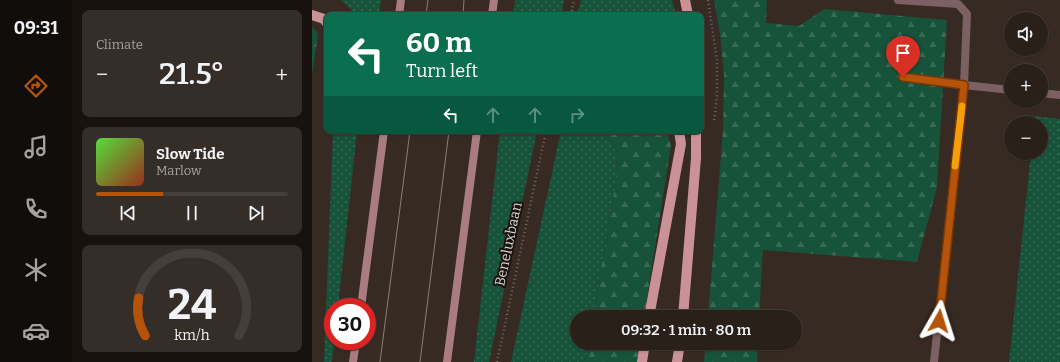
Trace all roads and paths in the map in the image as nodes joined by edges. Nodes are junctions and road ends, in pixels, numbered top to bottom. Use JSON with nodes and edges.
{"nodes":[{"id":1,"x":400,"y":0,"type":"edge"},
{"id":2,"x":494,"y":0,"type":"edge"},
{"id":3,"x":574,"y":0,"type":"edge"},
{"id":4,"x":685,"y":0,"type":"edge"},
{"id":5,"x":898,"y":0,"type":"edge"},
{"id":6,"x":399,"y":12,"type":"edge"},
{"id":7,"x":492,"y":12,"type":"edge"},
{"id":8,"x":572,"y":12,"type":"edge"},
{"id":9,"x":687,"y":12,"type":"edge"},
{"id":10,"x":312,"y":15,"type":"edge"},
{"id":11,"x":324,"y":20,"type":"edge"},
{"id":12,"x":903,"y":77,"type":"dead end"},
{"id":13,"x":964,"y":85,"type":"junction"},
{"id":14,"x":1004,"y":89,"type":"edge"},
{"id":15,"x":1048,"y":94,"type":"edge"},
{"id":16,"x":1060,"y":95,"type":"edge"},
{"id":17,"x":384,"y":134,"type":"edge"},
{"id":18,"x":477,"y":134,"type":"edge"},
{"id":19,"x":545,"y":134,"type":"edge"},
{"id":20,"x":679,"y":134,"type":"edge"},
{"id":21,"x":696,"y":134,"type":"edge"},
{"id":22,"x":362,"y":298,"type":"edge"},
{"id":23,"x":650,"y":310,"type":"edge"},
{"id":24,"x":684,"y":310,"type":"edge"},
{"id":25,"x":355,"y":350,"type":"edge"},
{"id":26,"x":644,"y":350,"type":"edge"},
{"id":27,"x":679,"y":350,"type":"edge"},
{"id":28,"x":353,"y":362,"type":"edge"},
{"id":29,"x":446,"y":362,"type":"edge"},
{"id":30,"x":497,"y":362,"type":"edge"},
{"id":31,"x":642,"y":362,"type":"edge"},
{"id":32,"x":677,"y":362,"type":"edge"},
{"id":33,"x":934,"y":362,"type":"edge"}],
"edges":[{"from":1,"to":6,"type":"main road"},
{"from":2,"to":7,"type":"main road"},
{"from":3,"to":8,"type":"path"},
{"from":4,"to":9,"type":"main road"},
{"from":5,"to":13,"type":"street"},
{"from":10,"to":11,"type":"main road"},
{"from":12,"to":13,"type":"street"},
{"from":13,"to":14,"type":"street"},
{"from":13,"to":33,"type":"street"},
{"from":15,"to":16,"type":"street"},
{"from":17,"to":22,"type":"main road"},
{"from":18,"to":29,"type":"main road"},
{"from":19,"to":30,"type":"path","name":"Beneluxbaan"},
{"from":20,"to":23,"type":"main road"},
{"from":21,"to":24,"type":"main road"},
{"from":25,"to":28,"type":"main road"},
{"from":26,"to":31,"type":"main road"},
{"from":27,"to":32,"type":"main road"}]}
